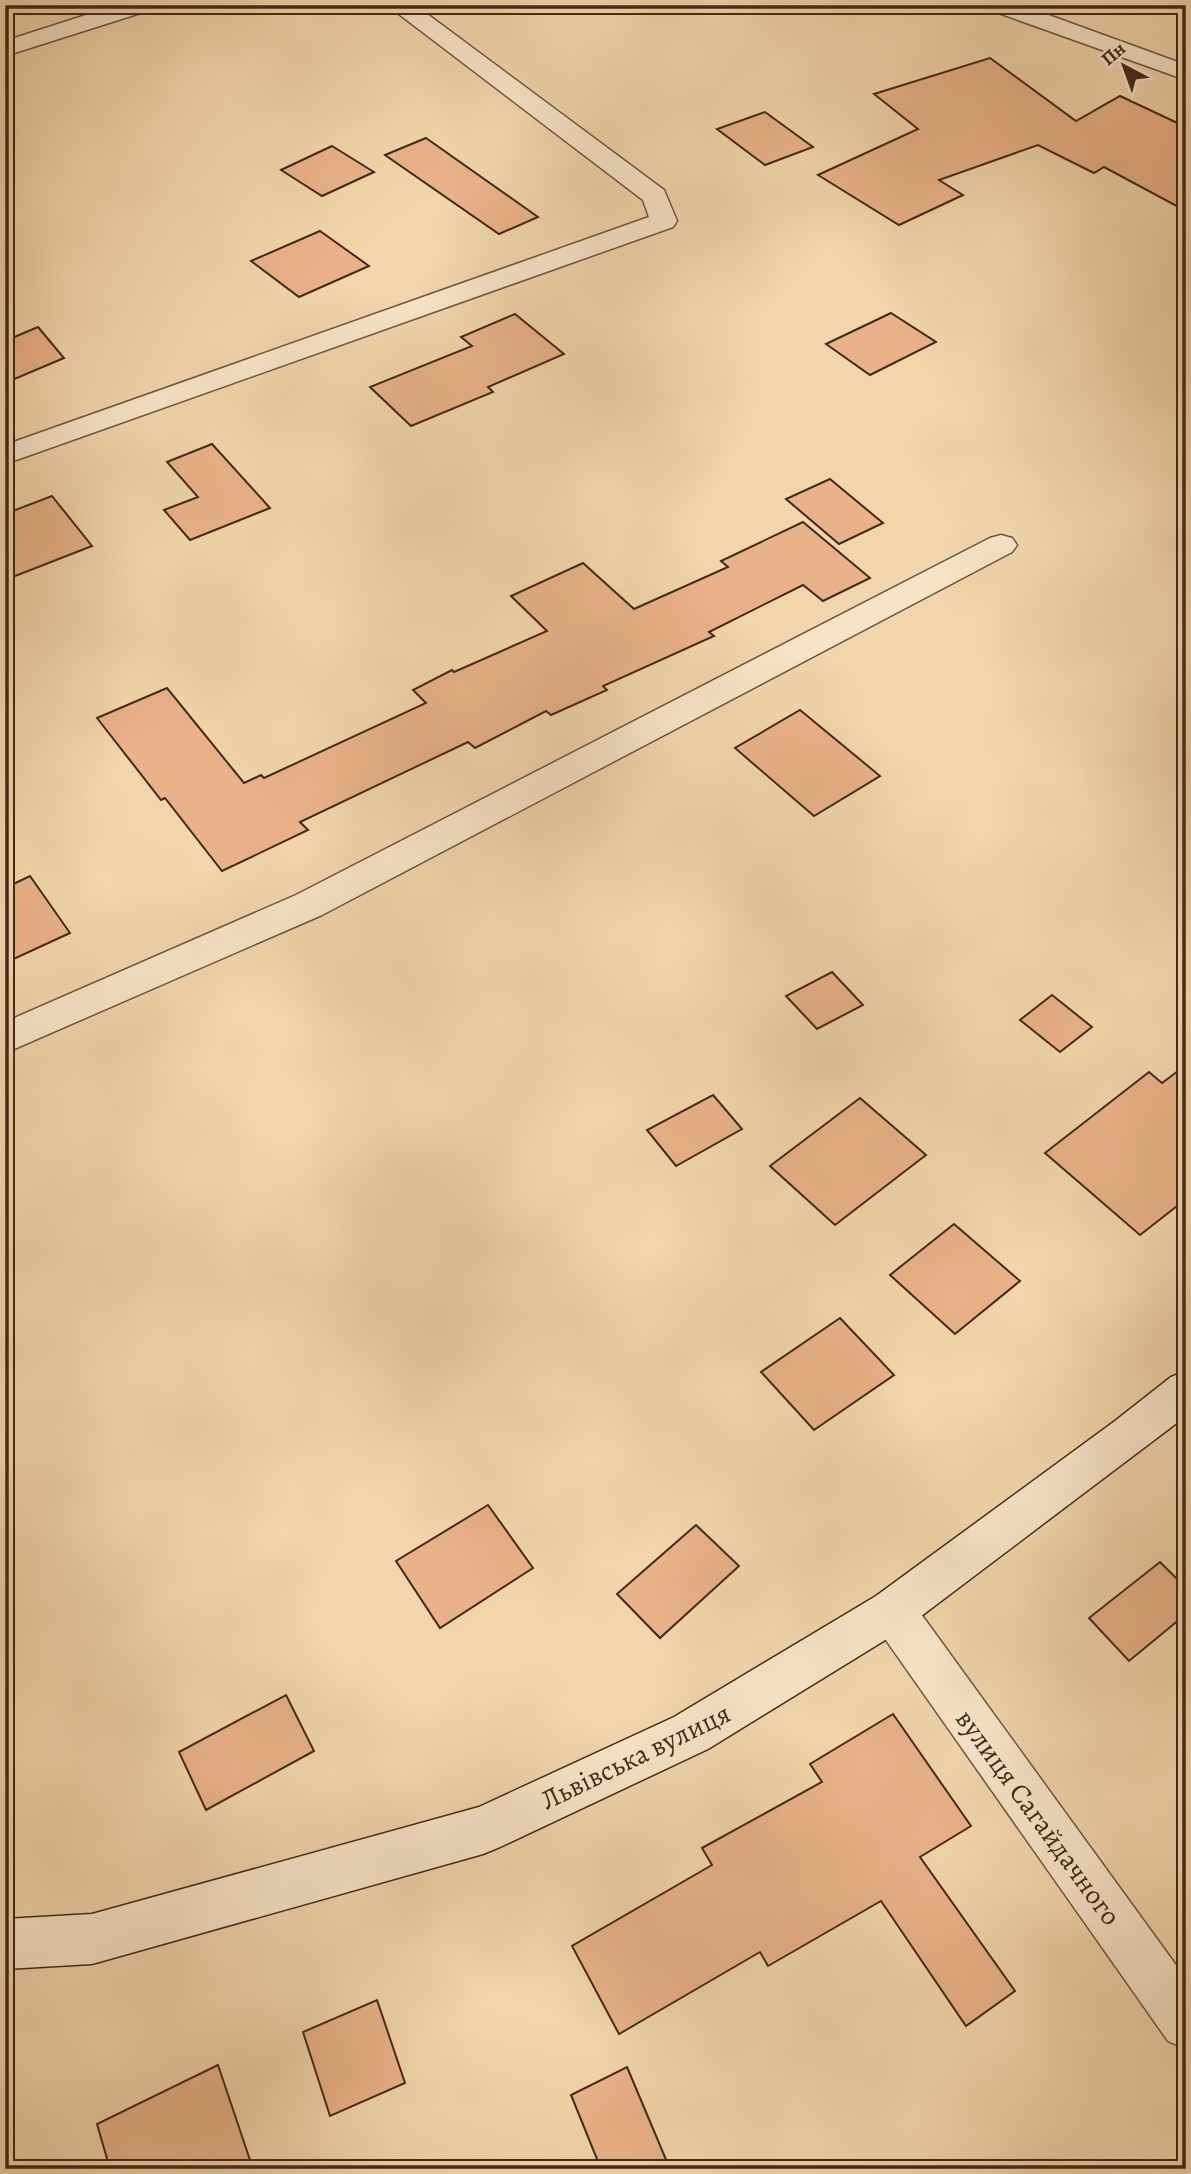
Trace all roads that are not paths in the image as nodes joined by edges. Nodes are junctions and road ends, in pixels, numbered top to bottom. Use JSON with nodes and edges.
{"nodes":[{"id":1,"x":142,"y":5,"type":"edge"},
{"id":2,"x":399,"y":5,"type":"edge"},
{"id":3,"x":998,"y":5,"type":"edge"},
{"id":4,"x":5,"y":49,"type":"edge"},
{"id":5,"x":1186,"y":73,"type":"edge"},
{"id":6,"x":5,"y":455,"type":"edge"},
{"id":7,"x":1001,"y":545,"type":"dead end"},
{"id":8,"x":5,"y":1038,"type":"edge"},
{"id":9,"x":1186,"y":1390,"type":"edge"},
{"id":10,"x":892,"y":1611,"type":"junction"},
{"id":11,"x":5,"y":1944,"type":"edge"},
{"id":12,"x":1186,"y":2023,"type":"edge"}],
"edges":[{"from":1,"to":4,"type":"street"},
{"from":2,"to":6,"type":"street"},
{"from":3,"to":5,"type":"street"},
{"from":7,"to":8,"type":"street"},
{"from":9,"to":10,"type":"street","name":"Львівська вулиця"},
{"from":10,"to":11,"type":"street","name":"Львівська вулиця"},
{"from":10,"to":12,"type":"street","name":"вулиця Сагайдачного"}]}
